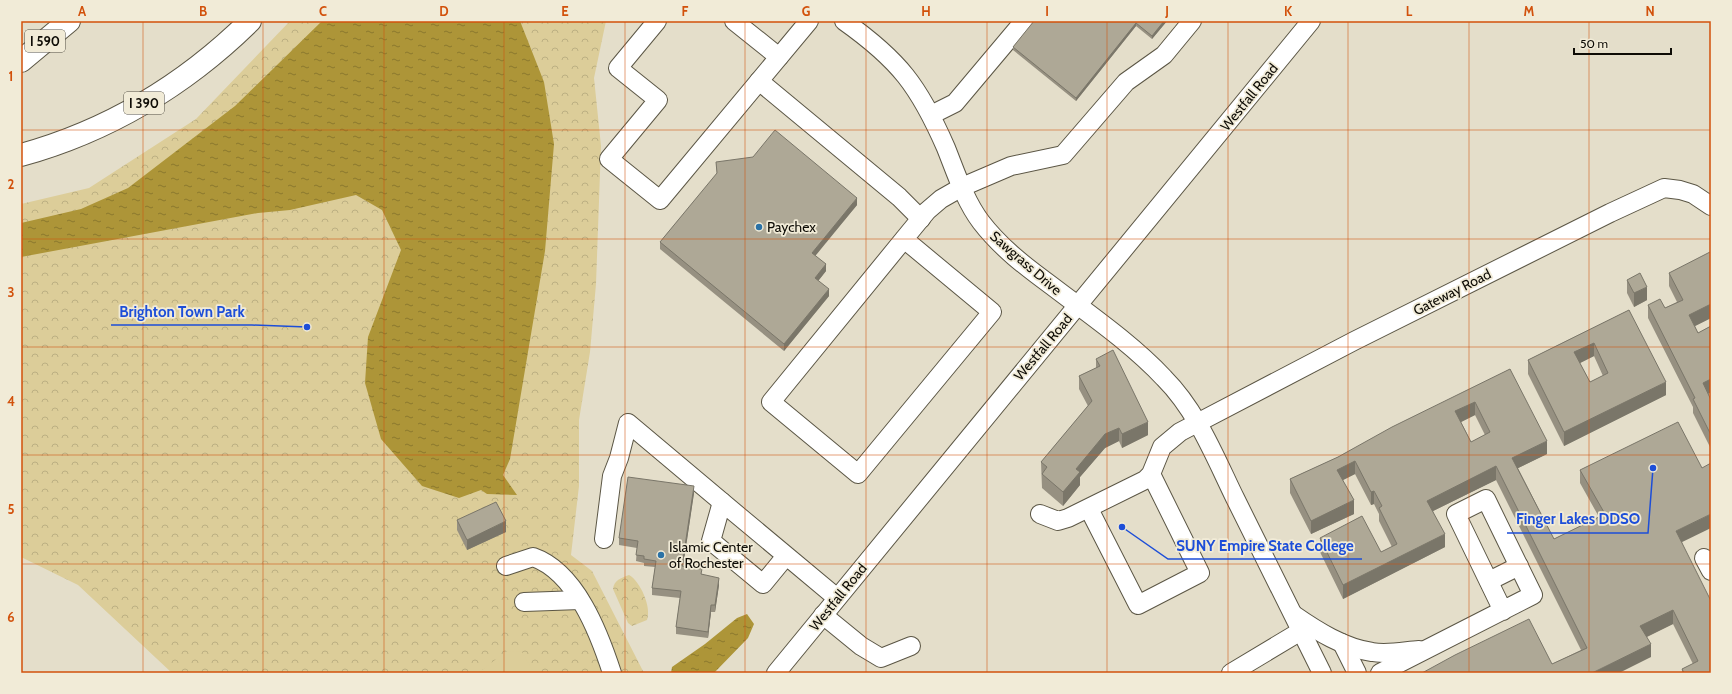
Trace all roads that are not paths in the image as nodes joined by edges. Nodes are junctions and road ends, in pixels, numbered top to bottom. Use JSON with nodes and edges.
{"nodes":[{"id":1,"x":68,"y":21,"type":"edge"},
{"id":2,"x":250,"y":21,"type":"edge"},
{"id":3,"x":657,"y":21,"type":"edge"},
{"id":4,"x":734,"y":21,"type":"edge"},
{"id":5,"x":809,"y":21,"type":"edge"},
{"id":6,"x":844,"y":21,"type":"edge"},
{"id":7,"x":1024,"y":21,"type":"edge"},
{"id":8,"x":1192,"y":21,"type":"edge"},
{"id":9,"x":1311,"y":21,"type":"edge"},
{"id":10,"x":779,"y":57,"type":"junction"},
{"id":11,"x":21,"y":61,"type":"edge"},
{"id":12,"x":759,"y":81,"type":"junction"},
{"id":13,"x":931,"y":115,"type":"junction"},
{"id":14,"x":21,"y":155,"type":"edge"},
{"id":15,"x":962,"y":187,"type":"junction"},
{"id":16,"x":1711,"y":206,"type":"edge"},
{"id":17,"x":921,"y":219,"type":"junction"},
{"id":18,"x":904,"y":239,"type":"junction"},
{"id":19,"x":1077,"y":306,"type":"junction"},
{"id":20,"x":1198,"y":423,"type":"junction"},
{"id":21,"x":1151,"y":474,"type":"junction"},
{"id":22,"x":722,"y":502,"type":"junction"},
{"id":23,"x":1089,"y":509,"type":"junction"},
{"id":24,"x":1040,"y":514,"type":"dead end"},
{"id":25,"x":604,"y":539,"type":"dead end"},
{"id":26,"x":786,"y":556,"type":"junction"},
{"id":27,"x":506,"y":566,"type":"dead end"},
{"id":28,"x":1519,"y":566,"type":"junction"},
{"id":29,"x":1489,"y":581,"type":"junction"},
{"id":30,"x":837,"y":598,"type":"junction"},
{"id":31,"x":580,"y":600,"type":"junction"},
{"id":32,"x":524,"y":602,"type":"dead end"},
{"id":33,"x":1503,"y":611,"type":"junction"},
{"id":34,"x":1292,"y":613,"type":"junction"},
{"id":35,"x":824,"y":615,"type":"junction"},
{"id":36,"x":1301,"y":631,"type":"junction"},
{"id":37,"x":1342,"y":643,"type":"junction"},
{"id":38,"x":911,"y":646,"type":"dead end"},
{"id":39,"x":1428,"y":649,"type":"junction"},
{"id":40,"x":612,"y":673,"type":"edge"},
{"id":41,"x":776,"y":673,"type":"edge"},
{"id":42,"x":1231,"y":673,"type":"edge"},
{"id":43,"x":1322,"y":673,"type":"edge"},
{"id":44,"x":1357,"y":673,"type":"edge"},
{"id":45,"x":1380,"y":673,"type":"edge"}],
"edges":[{"from":1,"to":11,"type":"highway","number":"I 590"},
{"from":2,"to":14,"type":"highway","number":"I 390"},
{"from":3,"to":12,"type":"street"},
{"from":4,"to":10,"type":"street"},
{"from":5,"to":10,"type":"street"},
{"from":6,"to":13,"type":"street","name":"Sawgrass Drive"},
{"from":7,"to":13,"type":"street"},
{"from":8,"to":15,"type":"street"},
{"from":9,"to":19,"type":"street","name":"Westfall Road"},
{"from":10,"to":12,"type":"street"},
{"from":12,"to":17,"type":"street"},
{"from":13,"to":15,"type":"street","name":"Sawgrass Drive"},
{"from":15,"to":17,"type":"street"},
{"from":15,"to":19,"type":"street","name":"Sawgrass Drive"},
{"from":16,"to":20,"type":"street","name":"Gateway Road"},
{"from":17,"to":18,"type":"street"},
{"from":18,"to":18,"type":"street"},
{"from":19,"to":20,"type":"street","name":"Sawgrass Drive"},
{"from":19,"to":30,"type":"street","name":"Westfall Road"},
{"from":20,"to":21,"type":"street","name":"Gateway Road"},
{"from":20,"to":34,"type":"street","name":"Sawgrass Drive"},
{"from":21,"to":23,"type":"street"},
{"from":21,"to":23,"type":"street"},
{"from":22,"to":25,"type":"street"},
{"from":22,"to":26,"type":"street"},
{"from":22,"to":26,"type":"street"},
{"from":23,"to":24,"type":"street"},
{"from":26,"to":30,"type":"street"},
{"from":27,"to":31,"type":"street"},
{"from":28,"to":29,"type":"street"},
{"from":28,"to":29,"type":"street"},
{"from":28,"to":33,"type":"street"},
{"from":29,"to":33,"type":"street"},
{"from":30,"to":35,"type":"street","name":"Westfall Road"},
{"from":31,"to":32,"type":"street"},
{"from":31,"to":40,"type":"street"},
{"from":33,"to":39,"type":"street"},
{"from":34,"to":36,"type":"street","name":"Sawgrass Drive"},
{"from":34,"to":37,"type":"street"},
{"from":35,"to":38,"type":"street"},
{"from":35,"to":41,"type":"street","name":"Westfall Road"},
{"from":36,"to":42,"type":"street"},
{"from":36,"to":43,"type":"street","name":"Sawgrass Drive"},
{"from":37,"to":39,"type":"street"},
{"from":37,"to":44,"type":"street"},
{"from":39,"to":45,"type":"street"}]}
